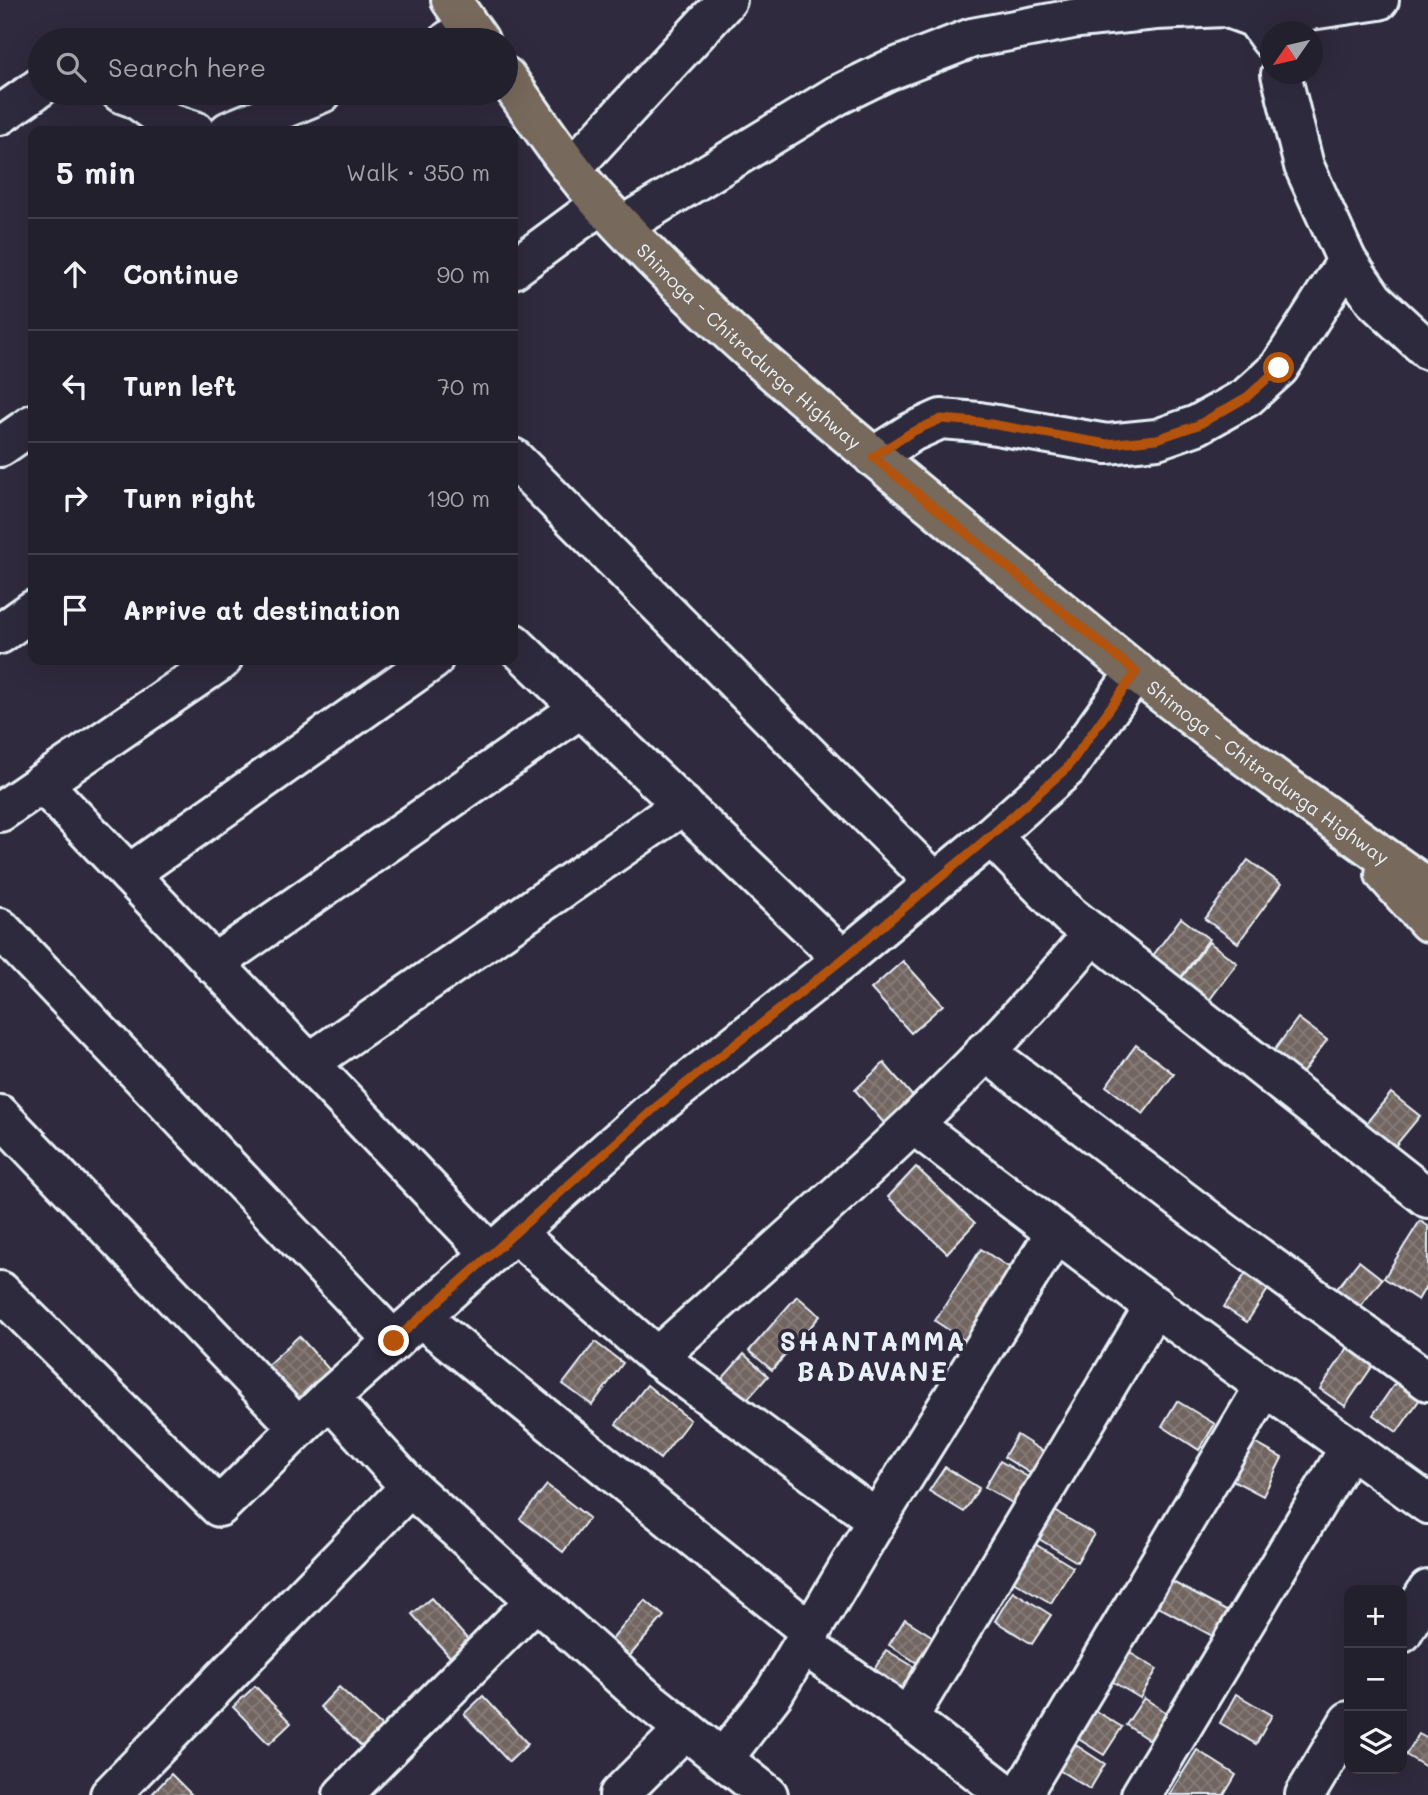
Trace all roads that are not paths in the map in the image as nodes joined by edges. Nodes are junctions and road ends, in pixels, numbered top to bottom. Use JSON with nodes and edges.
{"nodes":[{"id":1,"x":451,"y":0,"type":"edge"},
{"id":2,"x":727,"y":0,"type":"edge"},
{"id":3,"x":1379,"y":0,"type":"edge"},
{"id":4,"x":1295,"y":21,"type":"edge"},
{"id":5,"x":1260,"y":27,"type":"edge"},
{"id":6,"x":463,"y":28,"type":"edge"},
{"id":7,"x":1284,"y":84,"type":"edge"},
{"id":8,"x":518,"y":94,"type":"edge"},
{"id":9,"x":28,"y":95,"type":"edge"},
{"id":10,"x":145,"y":105,"type":"edge"},
{"id":11,"x":293,"y":105,"type":"edge"},
{"id":12,"x":0,"y":115,"type":"edge"},
{"id":13,"x":176,"y":126,"type":"edge"},
{"id":14,"x":241,"y":126,"type":"edge"},
{"id":15,"x":572,"y":168,"type":"junction"},
{"id":16,"x":612,"y":215,"type":"junction"},
{"id":17,"x":1347,"y":261,"type":"junction"},
{"id":18,"x":518,"y":266,"type":"edge"},
{"id":19,"x":1428,"y":350,"type":"edge"},
{"id":20,"x":28,"y":427,"type":"edge"},
{"id":21,"x":0,"y":447,"type":"edge"},
{"id":22,"x":873,"y":457,"type":"junction"},
{"id":23,"x":518,"y":464,"type":"edge"},
{"id":24,"x":28,"y":614,"type":"edge"},
{"id":25,"x":0,"y":634,"type":"edge"},
{"id":26,"x":518,"y":648,"type":"edge"},
{"id":27,"x":215,"y":665,"type":"edge"},
{"id":28,"x":426,"y":665,"type":"edge"},
{"id":29,"x":1136,"y":672,"type":"junction"},
{"id":30,"x":581,"y":708,"type":"junction"},
{"id":31,"x":42,"y":783,"type":"junction"},
{"id":32,"x":683,"y":805,"type":"junction"},
{"id":33,"x":0,"y":812,"type":"edge"},
{"id":34,"x":1348,"y":832,"type":"junction"},
{"id":35,"x":990,"y":836,"type":"junction"},
{"id":36,"x":1428,"y":863,"type":"edge"},
{"id":37,"x":129,"y":874,"type":"junction"},
{"id":38,"x":934,"y":881,"type":"junction"},
{"id":39,"x":1428,"y":888,"type":"edge"},
{"id":40,"x":1428,"y":922,"type":"edge"},
{"id":41,"x":0,"y":928,"type":"edge"},
{"id":42,"x":1093,"y":933,"type":"junction"},
{"id":43,"x":843,"y":959,"type":"junction"},
{"id":44,"x":213,"y":964,"type":"junction"},
{"id":45,"x":985,"y":1051,"type":"junction"},
{"id":46,"x":309,"y":1063,"type":"junction"},
{"id":47,"x":0,"y":1115,"type":"edge"},
{"id":48,"x":914,"y":1125,"type":"junction"},
{"id":49,"x":1428,"y":1198,"type":"edge"},
{"id":50,"x":1056,"y":1232,"type":"junction"},
{"id":51,"x":503,"y":1244,"type":"junction"},
{"id":52,"x":0,"y":1291,"type":"edge"},
{"id":53,"x":1154,"y":1306,"type":"junction"},
{"id":54,"x":407,"y":1329,"type":"junction"},
{"id":55,"x":657,"y":1357,"type":"junction"},
{"id":56,"x":1428,"y":1381,"type":"edge"},
{"id":57,"x":1265,"y":1386,"type":"junction"},
{"id":58,"x":329,"y":1398,"type":"junction"},
{"id":59,"x":299,"y":1427,"type":"junction"},
{"id":60,"x":1350,"y":1447,"type":"junction"},
{"id":61,"x":410,"y":1487,"type":"junction"},
{"id":62,"x":1428,"y":1504,"type":"edge"},
{"id":63,"x":877,"y":1520,"type":"junction"},
{"id":64,"x":1428,"y":1590,"type":"edge"},
{"id":65,"x":536,"y":1600,"type":"junction"},
{"id":66,"x":1407,"y":1625,"type":"edge"},
{"id":67,"x":807,"y":1638,"type":"junction"},
{"id":68,"x":908,"y":1718,"type":"junction"},
{"id":69,"x":685,"y":1729,"type":"junction"},
{"id":70,"x":1344,"y":1729,"type":"edge"},
{"id":71,"x":723,"y":1759,"type":"junction"},
{"id":72,"x":110,"y":1795,"type":"edge"},
{"id":73,"x":343,"y":1795,"type":"edge"},
{"id":74,"x":619,"y":1795,"type":"edge"},
{"id":75,"x":768,"y":1795,"type":"edge"},
{"id":76,"x":1009,"y":1795,"type":"edge"},
{"id":77,"x":1021,"y":1795,"type":"edge"},
{"id":78,"x":1141,"y":1795,"type":"edge"},
{"id":79,"x":1305,"y":1795,"type":"edge"}],
"edges":[{"from":1,"to":6,"type":"main road"},
{"from":2,"to":15,"type":"street"},
{"from":3,"to":4,"type":"street"},
{"from":5,"to":16,"type":"street"},
{"from":7,"to":17,"type":"street"},
{"from":8,"to":15,"type":"main road","name":"Shimoga - Chitradurga Highway"},
{"from":9,"to":12,"type":"street"},
{"from":10,"to":13,"type":"street"},
{"from":11,"to":14,"type":"street"},
{"from":15,"to":16,"type":"main road","name":"Shimoga - Chitradurga Highway"},
{"from":16,"to":18,"type":"street"},
{"from":16,"to":22,"type":"main road","name":"Shimoga - Chitradurga Highway"},
{"from":17,"to":19,"type":"street"},
{"from":17,"to":22,"type":"street"},
{"from":20,"to":21,"type":"street"},
{"from":22,"to":29,"type":"main road","name":"Shimoga - Chitradurga Highway"},
{"from":23,"to":38,"type":"street"},
{"from":24,"to":25,"type":"street"},
{"from":26,"to":30,"type":"street"},
{"from":27,"to":31,"type":"street"},
{"from":28,"to":37,"type":"street"},
{"from":29,"to":34,"type":"main road","name":"Shimoga - Chitradurga Highway"},
{"from":29,"to":35,"type":"street"},
{"from":30,"to":32,"type":"street"},
{"from":30,"to":44,"type":"street"},
{"from":31,"to":33,"type":"street"},
{"from":31,"to":37,"type":"street"},
{"from":32,"to":43,"type":"street"},
{"from":32,"to":46,"type":"street"},
{"from":34,"to":36,"type":"street"},
{"from":34,"to":39,"type":"main road","name":"Shimoga - Chitradurga Highway"},
{"from":34,"to":40,"type":"main road"},
{"from":35,"to":38,"type":"street"},
{"from":35,"to":42,"type":"street"},
{"from":37,"to":44,"type":"street"},
{"from":38,"to":43,"type":"street"},
{"from":41,"to":54,"type":"street"},
{"from":42,"to":45,"type":"street"},
{"from":42,"to":49,"type":"street"},
{"from":43,"to":51,"type":"street"},
{"from":44,"to":46,"type":"street"},
{"from":45,"to":48,"type":"street"},
{"from":45,"to":56,"type":"street"},
{"from":46,"to":51,"type":"street"},
{"from":47,"to":59,"type":"street"},
{"from":48,"to":50,"type":"street"},
{"from":48,"to":55,"type":"street"},
{"from":50,"to":53,"type":"street"},
{"from":50,"to":63,"type":"street"},
{"from":51,"to":54,"type":"street"},
{"from":51,"to":55,"type":"street"},
{"from":52,"to":59,"type":"street"},
{"from":53,"to":57,"type":"street"},
{"from":53,"to":68,"type":"street"},
{"from":54,"to":58,"type":"street"},
{"from":54,"to":67,"type":"street"},
{"from":55,"to":63,"type":"street"},
{"from":57,"to":60,"type":"street"},
{"from":57,"to":77,"type":"street"},
{"from":58,"to":59,"type":"street"},
{"from":58,"to":61,"type":"street"},
{"from":60,"to":62,"type":"street"},
{"from":60,"to":78,"type":"street"},
{"from":61,"to":65,"type":"street"},
{"from":61,"to":72,"type":"street"},
{"from":63,"to":67,"type":"street"},
{"from":64,"to":66,"type":"street"},
{"from":65,"to":69,"type":"street"},
{"from":65,"to":73,"type":"street"},
{"from":67,"to":68,"type":"street"},
{"from":67,"to":71,"type":"street"},
{"from":68,"to":76,"type":"street"},
{"from":69,"to":71,"type":"street"},
{"from":69,"to":74,"type":"street"},
{"from":70,"to":79,"type":"street"},
{"from":71,"to":75,"type":"street"}]}
